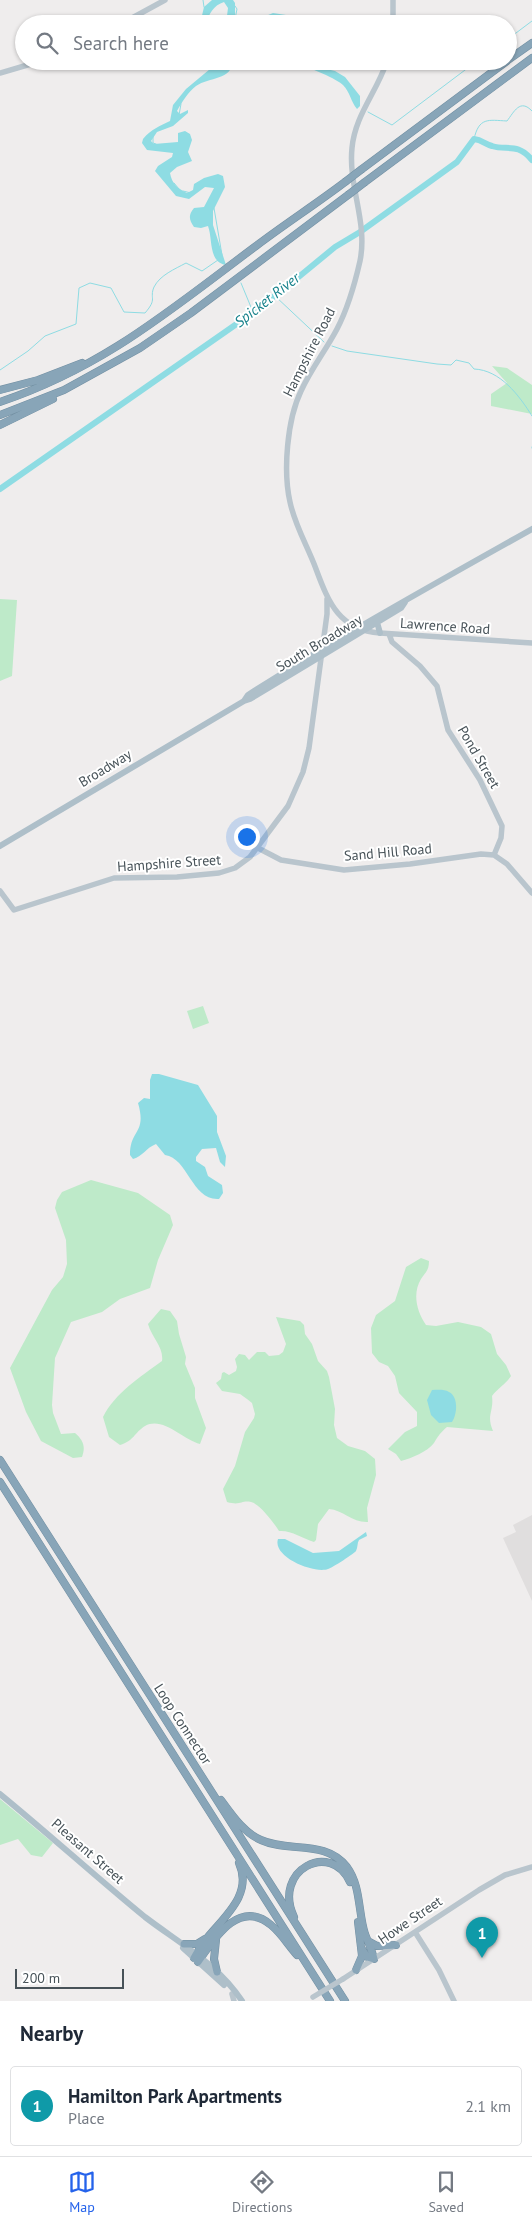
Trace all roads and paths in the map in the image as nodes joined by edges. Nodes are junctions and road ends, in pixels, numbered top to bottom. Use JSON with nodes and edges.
{"nodes":[{"id":1,"x":165,"y":0,"type":"edge"},
{"id":2,"x":394,"y":0,"type":"edge"},
{"id":3,"x":138,"y":15,"type":"edge"},
{"id":4,"x":393,"y":15,"type":"edge"},
{"id":5,"x":532,"y":43,"type":"edge"},
{"id":6,"x":517,"y":54,"type":"edge"},
{"id":7,"x":532,"y":58,"type":"edge"},
{"id":8,"x":15,"y":69,"type":"edge"},
{"id":9,"x":517,"y":69,"type":"edge"},
{"id":10,"x":382,"y":70,"type":"edge"},
{"id":11,"x":496,"y":70,"type":"edge"},
{"id":12,"x":516,"y":70,"type":"edge"},
{"id":13,"x":0,"y":73,"type":"edge"},
{"id":14,"x":114,"y":350,"type":"junction"},
{"id":15,"x":116,"y":363,"type":"junction"},
{"id":16,"x":0,"y":390,"type":"edge"},
{"id":17,"x":0,"y":402,"type":"edge"},
{"id":18,"x":0,"y":415,"type":"edge"},
{"id":19,"x":0,"y":425,"type":"edge"},
{"id":20,"x":532,"y":529,"type":"edge"},
{"id":21,"x":326,"y":596,"type":"junction"},
{"id":22,"x":405,"y":602,"type":"junction"},
{"id":23,"x":339,"y":616,"type":"junction"},
{"id":24,"x":326,"y":620,"type":"junction"},
{"id":25,"x":377,"y":622,"type":"junction"},
{"id":26,"x":360,"y":630,"type":"junction"},
{"id":27,"x":380,"y":634,"type":"junction"},
{"id":28,"x":389,"y":634,"type":"junction"},
{"id":29,"x":532,"y":643,"type":"edge"},
{"id":30,"x":321,"y":652,"type":"junction"},
{"id":31,"x":223,"y":713,"type":"joint"},
{"id":32,"x":0,"y":846,"type":"edge"},
{"id":33,"x":258,"y":848,"type":"junction"},
{"id":34,"x":494,"y":855,"type":"junction"},
{"id":35,"x":0,"y":891,"type":"edge"},
{"id":36,"x":532,"y":893,"type":"edge"},
{"id":37,"x":0,"y":1460,"type":"edge"},
{"id":38,"x":0,"y":1482,"type":"edge"},
{"id":39,"x":198,"y":1770,"type":"junction"},
{"id":40,"x":0,"y":1794,"type":"edge"},
{"id":41,"x":225,"y":1836,"type":"junction"},
{"id":42,"x":532,"y":1867,"type":"edge"},
{"id":43,"x":160,"y":1928,"type":"junction"},
{"id":44,"x":415,"y":1932,"type":"junction"},
{"id":45,"x":208,"y":1937,"type":"junction"},
{"id":46,"x":216,"y":1937,"type":"junction"},
{"id":47,"x":368,"y":1941,"type":"junction"},
{"id":48,"x":184,"y":1944,"type":"junction"},
{"id":49,"x":396,"y":1945,"type":"junction"},
{"id":50,"x":311,"y":1948,"type":"junction"},
{"id":51,"x":362,"y":1949,"type":"junction"},
{"id":52,"x":197,"y":1958,"type":"junction"},
{"id":53,"x":374,"y":1959,"type":"junction"},
{"id":54,"x":356,"y":1970,"type":"junction"},
{"id":55,"x":217,"y":1972,"type":"junction"},
{"id":56,"x":313,"y":1974,"type":"junction"},
{"id":57,"x":235,"y":1997,"type":"edge"},
{"id":58,"x":242,"y":2001,"type":"edge"},
{"id":59,"x":246,"y":2001,"type":"edge"},
{"id":60,"x":306,"y":2001,"type":"edge"},
{"id":61,"x":330,"y":2001,"type":"edge"},
{"id":62,"x":344,"y":2001,"type":"edge"},
{"id":63,"x":454,"y":2001,"type":"edge"}],
"edges":[{"from":1,"to":3,"type":"street"},
{"from":2,"to":4,"type":"street"},
{"from":5,"to":6,"type":"highway"},
{"from":7,"to":9,"type":"highway","bridge":true},
{"from":8,"to":13,"type":"street"},
{"from":10,"to":21,"type":"street","name":"Hampshire Road"},
{"from":11,"to":14,"type":"highway","bridge":true},
{"from":12,"to":15,"type":"highway","bridge":true},
{"from":14,"to":16,"type":"highway"},
{"from":14,"to":17,"type":"highway"},
{"from":15,"to":18,"type":"highway"},
{"from":15,"to":19,"type":"highway"},
{"from":20,"to":22,"type":"main road","name":"South Broadway"},
{"from":21,"to":23,"type":"street","name":"Hampshire Road"},
{"from":21,"to":24,"type":"street","name":"Hampshire Road"},
{"from":22,"to":25,"type":"main road","name":"South Broadway"},
{"from":22,"to":26,"type":"main road","name":"South Broadway"},
{"from":23,"to":24,"type":"street"},
{"from":23,"to":26,"type":"street","name":"Hampshire Road"},
{"from":24,"to":30,"type":"street","name":"Hampshire Road"},
{"from":25,"to":26,"type":"main road","name":"South Broadway"},
{"from":25,"to":27,"type":"main road"},
{"from":26,"to":27,"type":"street","name":"Lawrence Road"},
{"from":26,"to":30,"type":"main road","name":"South Broadway"},
{"from":27,"to":28,"type":"street","name":"Lawrence Road"},
{"from":28,"to":29,"type":"street","name":"Lawrence Road"},
{"from":28,"to":34,"type":"street","name":"Pond Street"},
{"from":30,"to":31,"type":"main road","name":"South Broadway"},
{"from":30,"to":33,"type":"street","name":"Hampshire Street"},
{"from":31,"to":32,"type":"main road","name":"Broadway"},
{"from":33,"to":34,"type":"street","name":"Sand Hill Road"},
{"from":33,"to":35,"type":"street","name":"Hampshire Street"},
{"from":34,"to":36,"type":"street"},
{"from":37,"to":39,"type":"highway","name":"Loop Connector"},
{"from":38,"to":41,"type":"highway","name":"Loop Connector"},
{"from":39,"to":47,"type":"highway"},
{"from":39,"to":50,"type":"highway","name":"Loop Connector"},
{"from":40,"to":43,"type":"main road","name":"Pleasant Street"},
{"from":41,"to":45,"type":"highway"},
{"from":41,"to":56,"type":"highway","name":"Loop Connector"},
{"from":42,"to":44,"type":"street","name":"Howe Street"},
{"from":43,"to":48,"type":"main road","name":"Pleasant Street"},
{"from":43,"to":52,"type":"main road","name":"Pleasant Street"},
{"from":44,"to":49,"type":"street","name":"Howe Street"},
{"from":44,"to":63,"type":"street"},
{"from":45,"to":48,"type":"highway"},
{"from":45,"to":52,"type":"highway"},
{"from":46,"to":52,"type":"highway"},
{"from":46,"to":55,"type":"highway"},
{"from":46,"to":56,"type":"highway"},
{"from":47,"to":49,"type":"highway"},
{"from":47,"to":53,"type":"highway"},
{"from":48,"to":52,"type":"main road","name":"Pleasant Street"},
{"from":49,"to":53,"type":"street","name":"Howe Street"},
{"from":50,"to":51,"type":"highway"},
{"from":50,"to":62,"type":"highway","name":"Loop Connector"},
{"from":51,"to":53,"type":"highway"},
{"from":51,"to":54,"type":"highway"},
{"from":52,"to":55,"type":"main road","name":"Pleasant Street"},
{"from":52,"to":57,"type":"main road","name":"Pleasant Street"},
{"from":53,"to":54,"type":"street","name":"Howe Street"},
{"from":54,"to":60,"type":"street","name":"Howe Street","bridge":true},
{"from":55,"to":57,"type":"main road","name":"Pleasant Street"},
{"from":56,"to":61,"type":"highway","name":"Loop Connector"},
{"from":57,"to":58,"type":"main road","name":"Pleasant Street"},
{"from":57,"to":59,"type":"street"}]}
